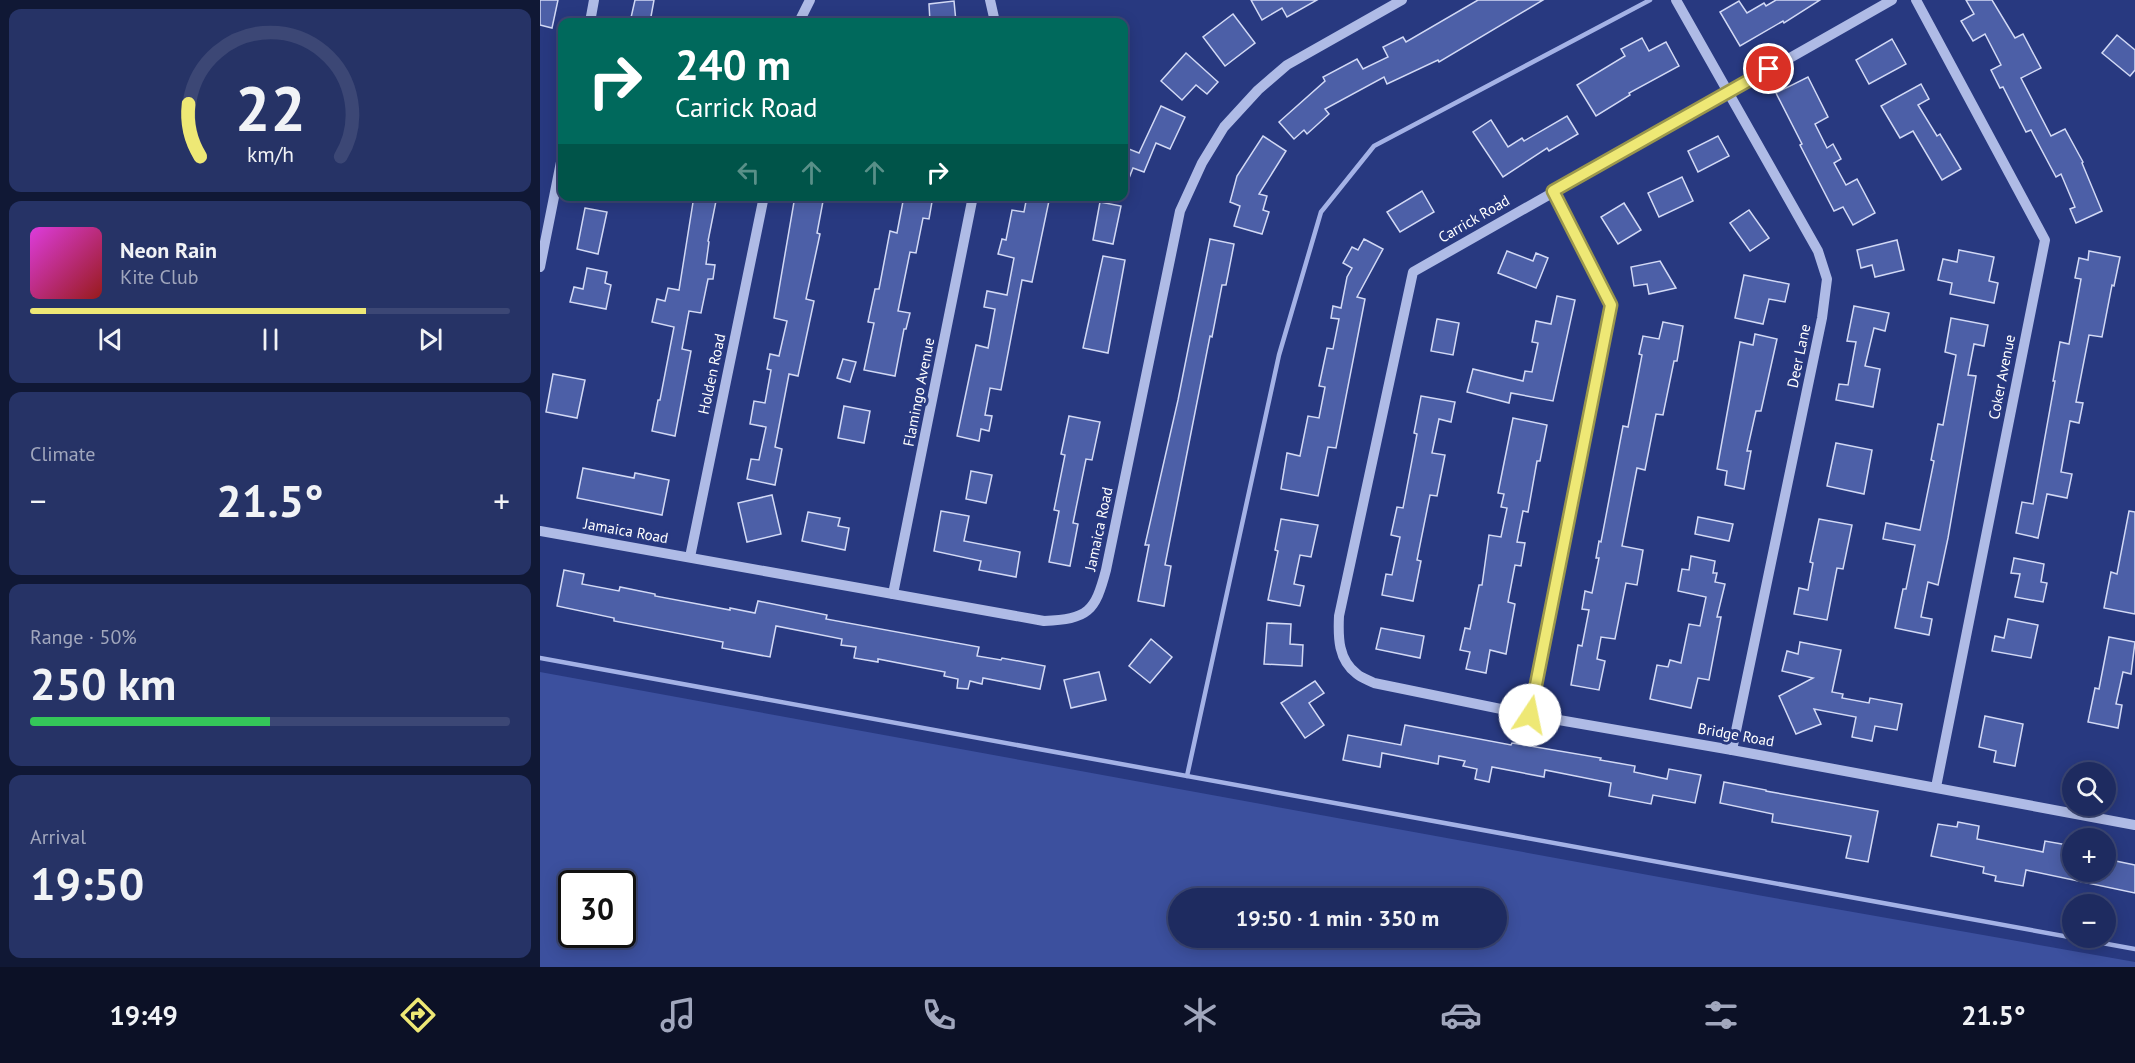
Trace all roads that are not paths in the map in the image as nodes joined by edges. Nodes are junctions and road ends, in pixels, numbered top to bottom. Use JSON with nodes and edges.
{"nodes":[{"id":1,"x":594,"y":0,"type":"edge"},
{"id":2,"x":810,"y":0,"type":"edge"},
{"id":3,"x":990,"y":0,"type":"edge"},
{"id":4,"x":1402,"y":0,"type":"edge"},
{"id":5,"x":1676,"y":0,"type":"edge"},
{"id":6,"x":1892,"y":0,"type":"edge"},
{"id":7,"x":1916,"y":0,"type":"edge"},
{"id":8,"x":591,"y":18,"type":"edge"},
{"id":9,"x":801,"y":18,"type":"edge"},
{"id":10,"x":994,"y":18,"type":"edge"},
{"id":11,"x":1727,"y":92,"type":"junction"},
{"id":12,"x":558,"y":177,"type":"edge"},
{"id":13,"x":1553,"y":191,"type":"junction"},
{"id":14,"x":763,"y":201,"type":"edge"},
{"id":15,"x":973,"y":201,"type":"edge"},
{"id":16,"x":540,"y":267,"type":"edge"},
{"id":17,"x":540,"y":531,"type":"edge"},
{"id":18,"x":690,"y":557,"type":"junction"},
{"id":19,"x":893,"y":594,"type":"junction"},
{"id":20,"x":1342,"y":657,"type":"joint"},
{"id":21,"x":1530,"y":715,"type":"junction"},
{"id":22,"x":1732,"y":750,"type":"junction"},
{"id":23,"x":1936,"y":787,"type":"junction"},
{"id":24,"x":2135,"y":825,"type":"edge"}],
"edges":[{"from":1,"to":8,"type":"street"},
{"from":2,"to":9,"type":"street"},
{"from":3,"to":10,"type":"street"},
{"from":4,"to":19,"type":"street","name":"Jamaica Road"},
{"from":5,"to":11,"type":"street","name":"Deer Lane"},
{"from":6,"to":11,"type":"street","name":"Carrick Road"},
{"from":7,"to":23,"type":"street","name":"Coker Avenue"},
{"from":11,"to":13,"type":"street","name":"Carrick Road"},
{"from":11,"to":22,"type":"street","name":"Deer Lane"},
{"from":12,"to":16,"type":"street"},
{"from":13,"to":20,"type":"street","name":"Carrick Road"},
{"from":13,"to":21,"type":"street"},
{"from":14,"to":18,"type":"street","name":"Holden Road"},
{"from":15,"to":19,"type":"street","name":"Flamingo Avenue"},
{"from":17,"to":18,"type":"street","name":"Jamaica Road"},
{"from":18,"to":19,"type":"street","name":"Jamaica Road"},
{"from":20,"to":21,"type":"street","name":"Bridge Road"},
{"from":21,"to":22,"type":"street","name":"Bridge Road"},
{"from":22,"to":23,"type":"street","name":"Bridge Road"},
{"from":23,"to":24,"type":"street","name":"Bridge Road"}]}
